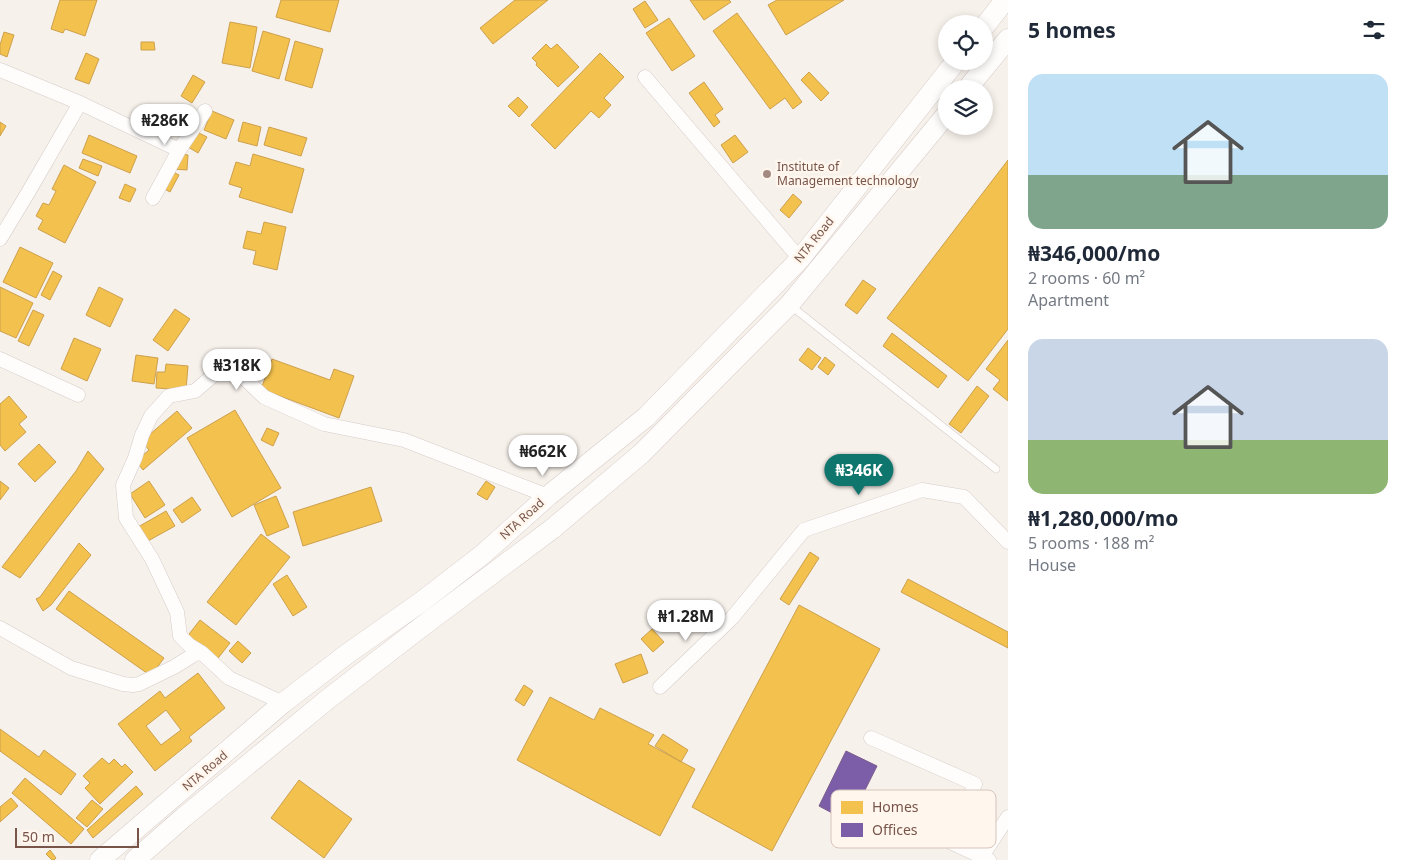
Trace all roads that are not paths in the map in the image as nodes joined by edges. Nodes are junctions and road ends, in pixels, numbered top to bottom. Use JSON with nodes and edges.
{"nodes":[{"id":1,"x":1005,"y":0,"type":"edge"},
{"id":2,"x":993,"y":15,"type":"edge"},
{"id":3,"x":1008,"y":39,"type":"edge"},
{"id":4,"x":0,"y":70,"type":"edge"},
{"id":5,"x":949,"y":70,"type":"edge"},
{"id":6,"x":645,"y":77,"type":"dead end"},
{"id":7,"x":975,"y":80,"type":"edge"},
{"id":8,"x":80,"y":103,"type":"junction"},
{"id":9,"x":206,"y":111,"type":"dead end"},
{"id":10,"x":938,"y":125,"type":"edge"},
{"id":11,"x":179,"y":150,"type":"junction"},
{"id":12,"x":152,"y":198,"type":"dead end"},
{"id":13,"x":0,"y":239,"type":"edge"},
{"id":14,"x":800,"y":259,"type":"junction"},
{"id":15,"x":789,"y":305,"type":"junction"},
{"id":16,"x":0,"y":359,"type":"edge"},
{"id":17,"x":78,"y":395,"type":"dead end"},
{"id":18,"x":996,"y":469,"type":"dead end"},
{"id":19,"x":548,"y":496,"type":"junction"},
{"id":20,"x":1008,"y":542,"type":"edge"},
{"id":21,"x":0,"y":628,"type":"edge"},
{"id":22,"x":202,"y":653,"type":"junction"},
{"id":23,"x":660,"y":687,"type":"dead end"},
{"id":24,"x":283,"y":703,"type":"junction"},
{"id":25,"x":871,"y":738,"type":"dead end"},
{"id":26,"x":972,"y":790,"type":"edge"},
{"id":27,"x":1008,"y":817,"type":"edge"},
{"id":28,"x":996,"y":838,"type":"edge"},
{"id":29,"x":963,"y":848,"type":"edge"},
{"id":30,"x":143,"y":858,"type":"edge"},
{"id":31,"x":985,"y":858,"type":"edge"},
{"id":32,"x":100,"y":860,"type":"edge"}],
"edges":[{"from":1,"to":2,"type":"main road"},
{"from":3,"to":7,"type":"main road"},
{"from":4,"to":8,"type":"street"},
{"from":5,"to":14,"type":"main road","name":"NTA Road"},
{"from":6,"to":14,"type":"street"},
{"from":8,"to":11,"type":"street"},
{"from":8,"to":13,"type":"street"},
{"from":9,"to":11,"type":"street"},
{"from":10,"to":15,"type":"main road","name":"NTA Road"},
{"from":11,"to":12,"type":"street"},
{"from":14,"to":19,"type":"main road","name":"NTA Road"},
{"from":15,"to":18,"type":"lane"},
{"from":15,"to":30,"type":"main road","name":"NTA Road"},
{"from":16,"to":17,"type":"street"},
{"from":19,"to":22,"type":"street"},
{"from":19,"to":24,"type":"main road","name":"NTA Road"},
{"from":20,"to":23,"type":"street"},
{"from":21,"to":22,"type":"street"},
{"from":22,"to":24,"type":"street"},
{"from":24,"to":32,"type":"main road","name":"NTA Road"},
{"from":25,"to":26,"type":"street"},
{"from":27,"to":28,"type":"street"},
{"from":29,"to":31,"type":"street"}]}
